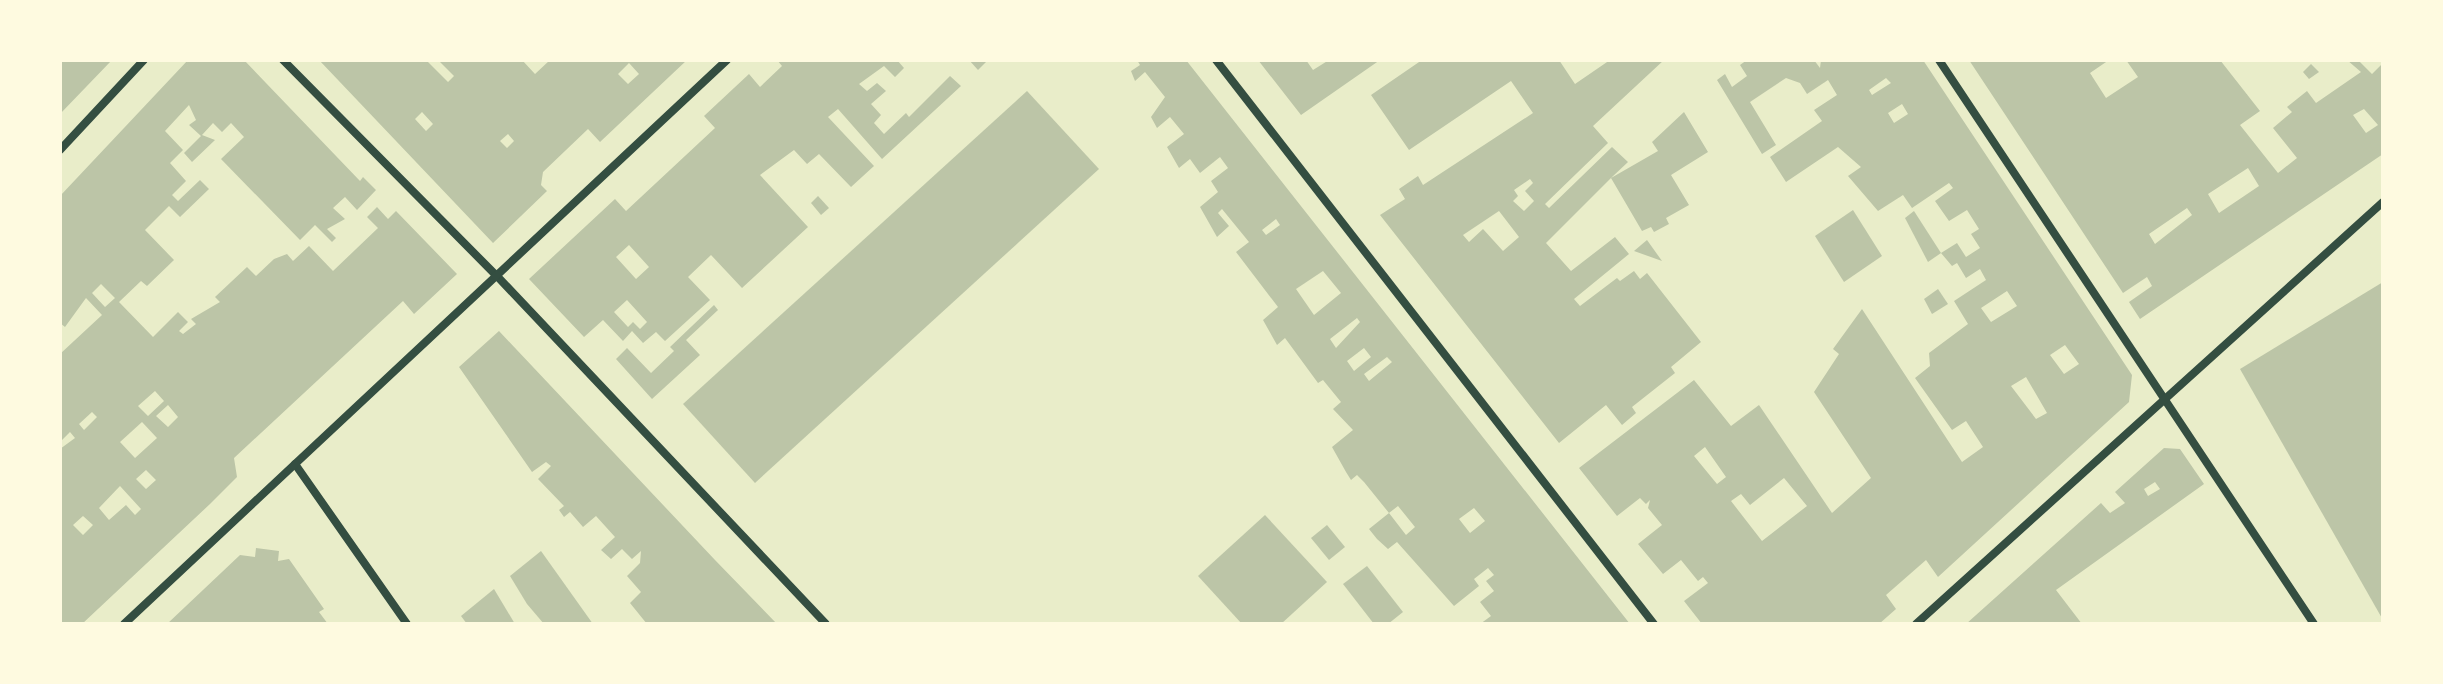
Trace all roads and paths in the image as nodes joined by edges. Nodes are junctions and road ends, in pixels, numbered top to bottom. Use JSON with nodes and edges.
{"nodes":[{"id":1,"x":144,"y":60,"type":"edge"},
{"id":2,"x":283,"y":60,"type":"edge"},
{"id":3,"x":727,"y":60,"type":"edge"},
{"id":4,"x":1216,"y":60,"type":"edge"},
{"id":5,"x":1939,"y":60,"type":"edge"},
{"id":6,"x":60,"y":150,"type":"edge"},
{"id":7,"x":2383,"y":202,"type":"edge"},
{"id":8,"x":496,"y":275,"type":"junction"},
{"id":9,"x":2162,"y":399,"type":"junction"},
{"id":10,"x":295,"y":464,"type":"junction"},
{"id":11,"x":124,"y":624,"type":"edge"},
{"id":12,"x":407,"y":624,"type":"edge"},
{"id":13,"x":826,"y":624,"type":"edge"},
{"id":14,"x":1654,"y":624,"type":"edge"},
{"id":15,"x":1916,"y":624,"type":"edge"},
{"id":16,"x":2314,"y":624,"type":"edge"}],
"edges":[{"from":1,"to":6,"type":"street"},
{"from":2,"to":8,"type":"street"},
{"from":3,"to":8,"type":"street"},
{"from":4,"to":14,"type":"street"},
{"from":5,"to":9,"type":"street"},
{"from":7,"to":9,"type":"street"},
{"from":8,"to":10,"type":"street"},
{"from":8,"to":13,"type":"street"},
{"from":9,"to":15,"type":"street"},
{"from":9,"to":16,"type":"street"},
{"from":10,"to":11,"type":"street"},
{"from":10,"to":12,"type":"street"}]}
